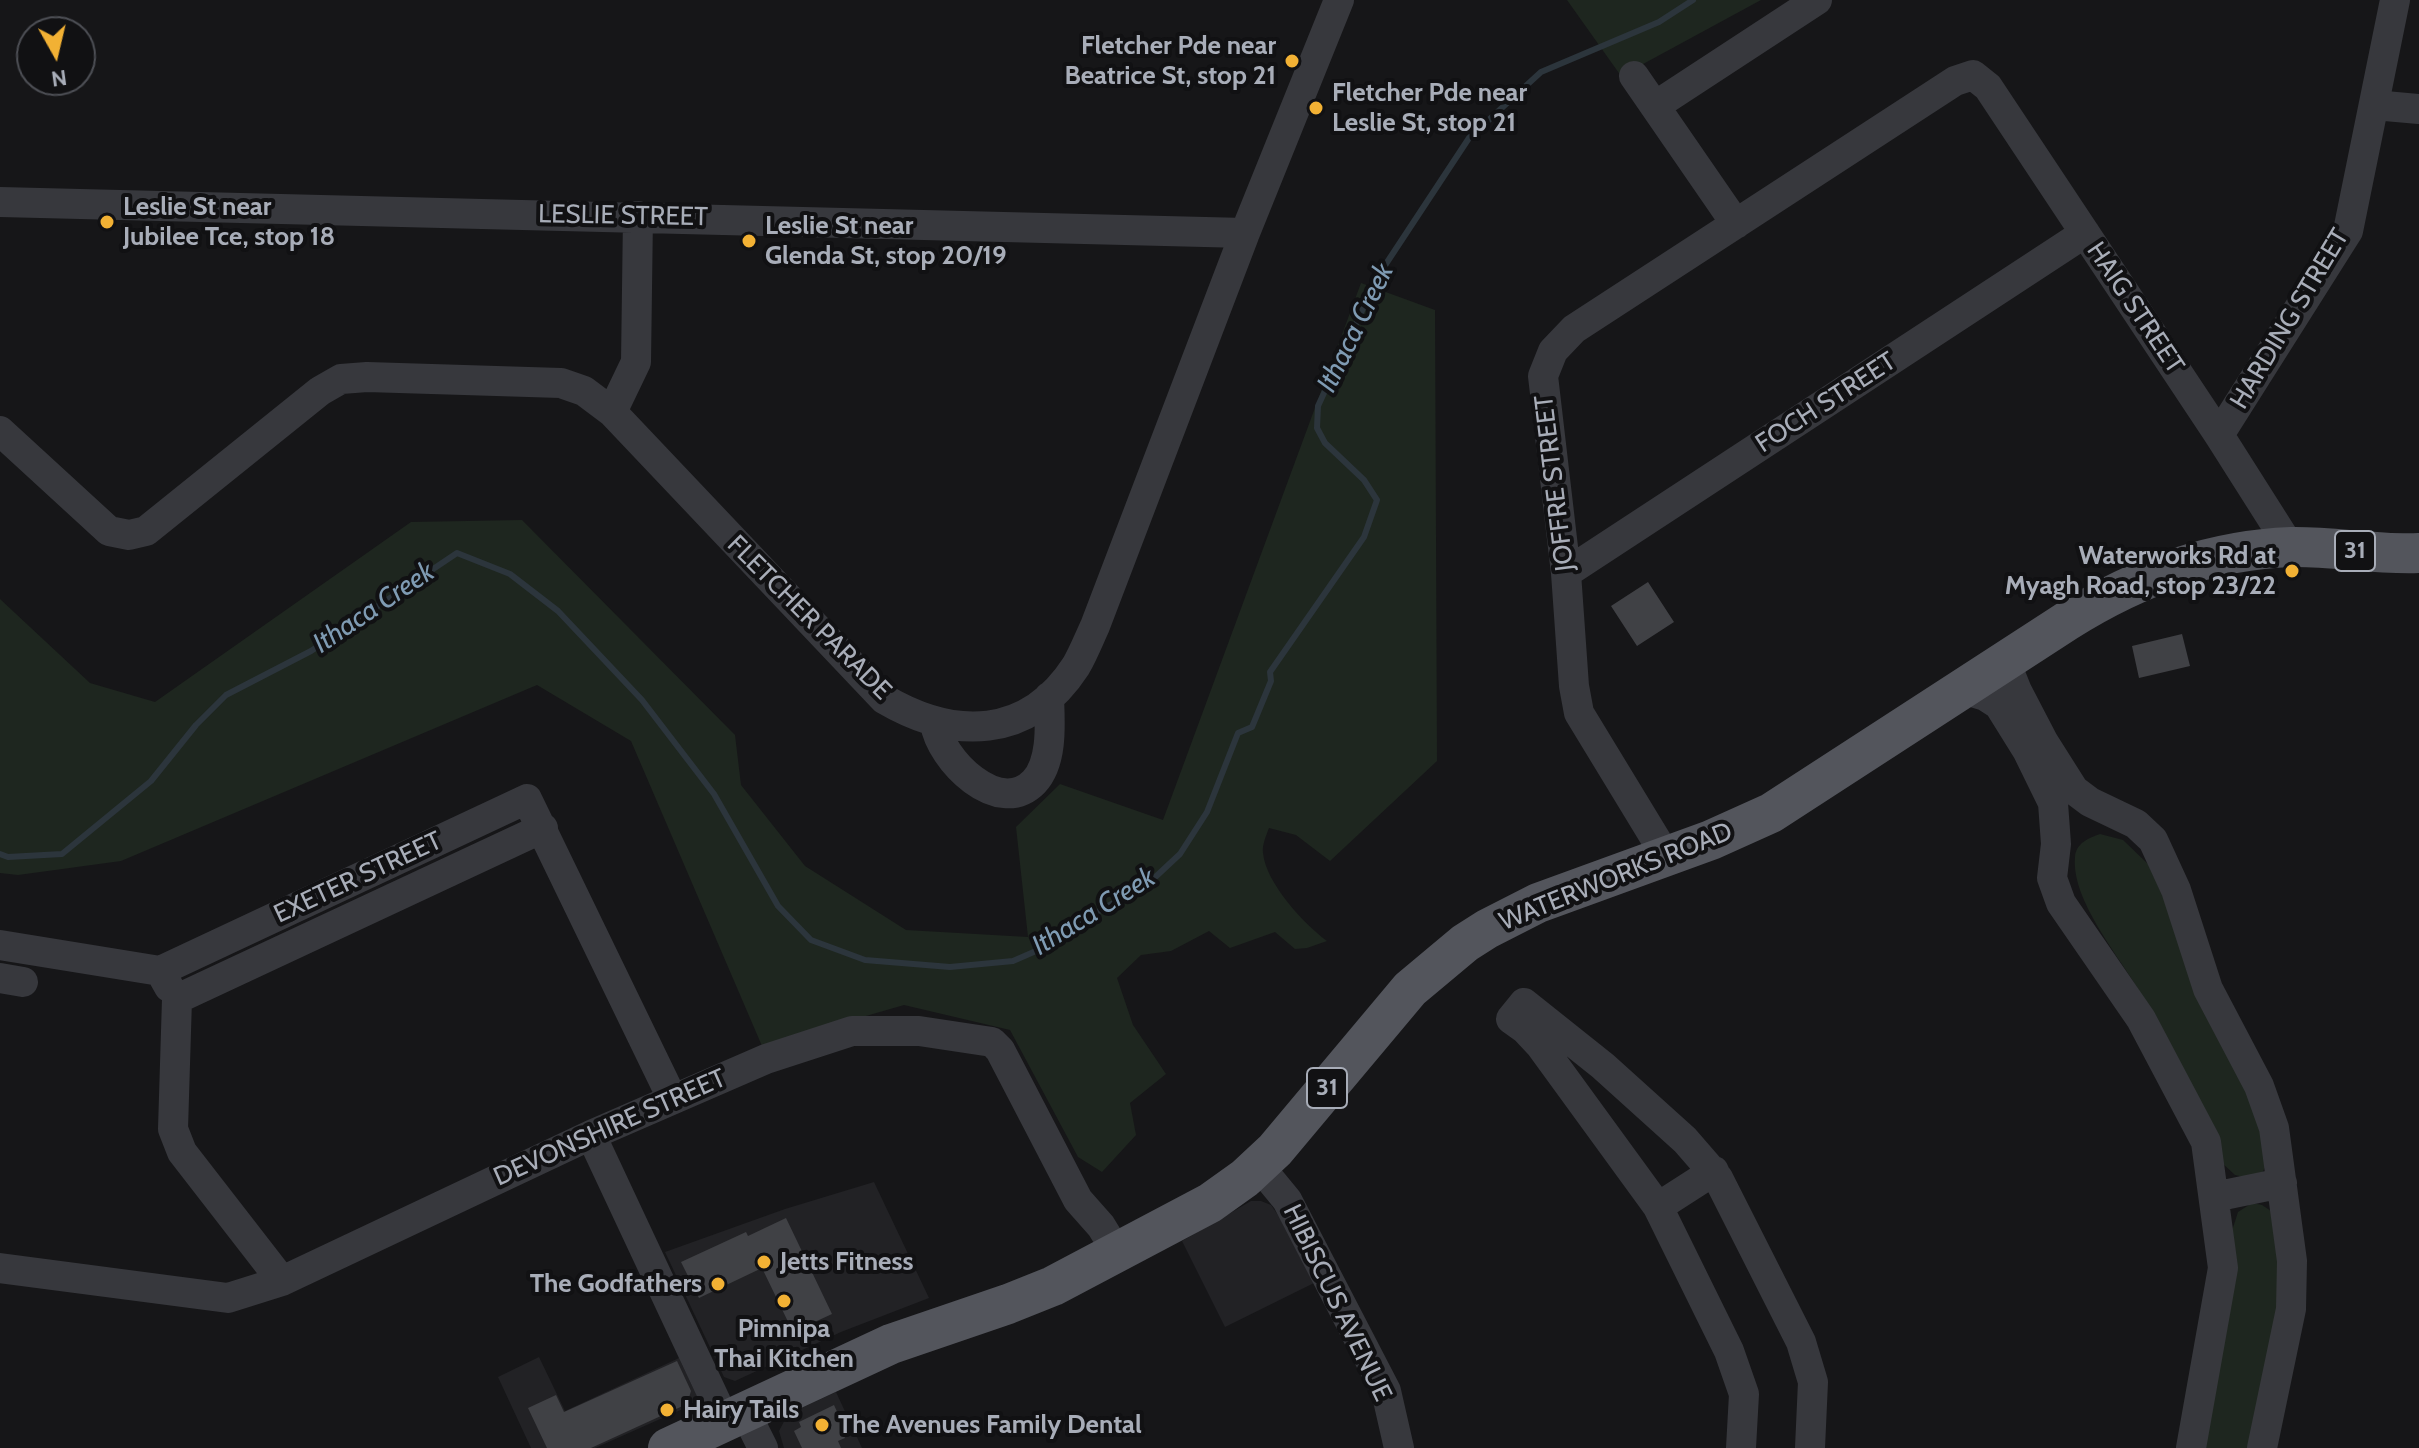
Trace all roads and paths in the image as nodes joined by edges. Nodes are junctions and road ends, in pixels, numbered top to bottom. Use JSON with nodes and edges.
{"nodes":[{"id":1,"x":1339,"y":0,"type":"edge"},
{"id":2,"x":1817,"y":0,"type":"edge"},
{"id":3,"x":2391,"y":4,"type":"edge"},
{"id":4,"x":1973,"y":75,"type":"joint"},
{"id":5,"x":1634,"y":76,"type":"dead end"},
{"id":6,"x":2374,"y":105,"type":"junction"},
{"id":7,"x":1655,"y":106,"type":"junction"},
{"id":8,"x":2419,"y":109,"type":"edge"},
{"id":9,"x":0,"y":202,"type":"edge"},
{"id":10,"x":638,"y":216,"type":"junction"},
{"id":11,"x":1736,"y":224,"type":"junction"},
{"id":12,"x":1245,"y":233,"type":"junction"},
{"id":13,"x":2085,"y":233,"type":"junction"},
{"id":14,"x":612,"y":412,"type":"junction"},
{"id":15,"x":0,"y":431,"type":"edge"},
{"id":16,"x":2219,"y":435,"type":"junction"},
{"id":17,"x":2290,"y":547,"type":"junction"},
{"id":18,"x":2419,"y":553,"type":"edge"},
{"id":19,"x":1566,"y":573,"type":"junction"},
{"id":20,"x":2005,"y":661,"type":"junction"},
{"id":21,"x":1962,"y":689,"type":"junction"},
{"id":22,"x":1049,"y":697,"type":"junction"},
{"id":23,"x":935,"y":723,"type":"junction"},
{"id":24,"x":2035,"y":745,"type":"junction"},
{"id":25,"x":2136,"y":824,"type":"junction"},
{"id":26,"x":543,"y":828,"type":"junction"},
{"id":27,"x":1666,"y":856,"type":"junction"},
{"id":28,"x":2055,"y":858,"type":"junction"},
{"id":29,"x":0,"y":945,"type":"edge"},
{"id":30,"x":160,"y":971,"type":"junction"},
{"id":31,"x":177,"y":999,"type":"junction"},
{"id":32,"x":1575,"y":1042,"type":"junction"},
{"id":33,"x":1562,"y":1076,"type":"junction"},
{"id":34,"x":672,"y":1098,"type":"junction"},
{"id":35,"x":591,"y":1135,"type":"junction"},
{"id":36,"x":1259,"y":1166,"type":"junction"},
{"id":37,"x":1714,"y":1171,"type":"junction"},
{"id":38,"x":2282,"y":1183,"type":"junction"},
{"id":39,"x":2214,"y":1197,"type":"junction"},
{"id":40,"x":1658,"y":1207,"type":"junction"},
{"id":41,"x":1117,"y":1252,"type":"junction"},
{"id":42,"x":0,"y":1268,"type":"edge"},
{"id":43,"x":282,"y":1281,"type":"junction"},
{"id":44,"x":735,"y":1417,"type":"junction"},
{"id":45,"x":668,"y":1448,"type":"edge"},
{"id":46,"x":763,"y":1448,"type":"edge"},
{"id":47,"x":1399,"y":1448,"type":"edge"},
{"id":48,"x":1741,"y":1448,"type":"edge"},
{"id":49,"x":1810,"y":1448,"type":"edge"},
{"id":50,"x":2191,"y":1448,"type":"edge"},
{"id":51,"x":2262,"y":1448,"type":"edge"}],
"edges":[{"from":1,"to":12,"type":"street","name":"FLETCHER PARADE"},
{"from":2,"to":7,"type":"street"},
{"from":3,"to":6,"type":"street","name":"HARDING STREET"},
{"from":4,"to":11,"type":"street","name":"JOFFRE STREET"},
{"from":4,"to":13,"type":"street","name":"HAIG STREET"},
{"from":5,"to":7,"type":"street"},
{"from":6,"to":8,"type":"street"},
{"from":6,"to":16,"type":"street","name":"HARDING STREET"},
{"from":7,"to":11,"type":"street"},
{"from":9,"to":10,"type":"street","name":"LESLIE STREET"},
{"from":10,"to":12,"type":"street","name":"LESLIE STREET"},
{"from":10,"to":14,"type":"street"},
{"from":11,"to":19,"type":"street","name":"JOFFRE STREET"},
{"from":12,"to":22,"type":"street","name":"FLETCHER PARADE"},
{"from":13,"to":16,"type":"street","name":"HAIG STREET"},
{"from":13,"to":19,"type":"street","name":"FOCH STREET"},
{"from":14,"to":15,"type":"street","name":"FLETCHER PARADE"},
{"from":14,"to":23,"type":"street","name":"FLETCHER PARADE"},
{"from":16,"to":17,"type":"street","name":"HAIG STREET"},
{"from":17,"to":18,"type":"main road","name":"WATERWORKS ROAD","number":"31"},
{"from":17,"to":20,"type":"main road","name":"WATERWORKS ROAD","number":"31"},
{"from":19,"to":27,"type":"street","name":"JOFFRE STREET"},
{"from":20,"to":21,"type":"main road","name":"WATERWORKS ROAD","number":"31"},
{"from":20,"to":24,"type":"street"},
{"from":21,"to":24,"type":"street"},
{"from":21,"to":27,"type":"main road","name":"WATERWORKS ROAD","number":"31"},
{"from":22,"to":23,"type":"street","name":"FLETCHER PARADE"},
{"from":22,"to":23,"type":"street"},
{"from":24,"to":25,"type":"street"},
{"from":24,"to":28,"type":"street"},
{"from":25,"to":28,"type":"street"},
{"from":25,"to":38,"type":"street"},
{"from":26,"to":30,"type":"street","name":"EXETER STREET"},
{"from":26,"to":31,"type":"street","name":"EXETER STREET"},
{"from":26,"to":34,"type":"street","name":"EXETER STREET"},
{"from":27,"to":36,"type":"main road","name":"WATERWORKS ROAD","number":"31"},
{"from":28,"to":39,"type":"street"},
{"from":29,"to":30,"type":"street"},
{"from":30,"to":31,"type":"street"},
{"from":31,"to":43,"type":"street"},
{"from":32,"to":33,"type":"street"},
{"from":32,"to":33,"type":"street"},
{"from":32,"to":37,"type":"street"},
{"from":33,"to":40,"type":"street"},
{"from":34,"to":35,"type":"street","name":"DEVONSHIRE STREET"},
{"from":34,"to":41,"type":"street","name":"DEVONSHIRE STREET"},
{"from":35,"to":43,"type":"street","name":"DEVONSHIRE STREET"},
{"from":35,"to":44,"type":"street"},
{"from":36,"to":41,"type":"main road","name":"WATERWORKS ROAD","number":"31"},
{"from":36,"to":47,"type":"street","name":"HIBISCUS AVENUE"},
{"from":37,"to":40,"type":"street"},
{"from":37,"to":49,"type":"street"},
{"from":38,"to":39,"type":"street"},
{"from":38,"to":51,"type":"street"},
{"from":39,"to":50,"type":"street"},
{"from":40,"to":48,"type":"street"},
{"from":41,"to":44,"type":"main road","name":"WATERWORKS ROAD","number":"31"},
{"from":42,"to":43,"type":"street","name":"DEVONSHIRE STREET"},
{"from":44,"to":45,"type":"main road","name":"WATERWORKS ROAD","number":"31"},
{"from":44,"to":46,"type":"street"}]}
